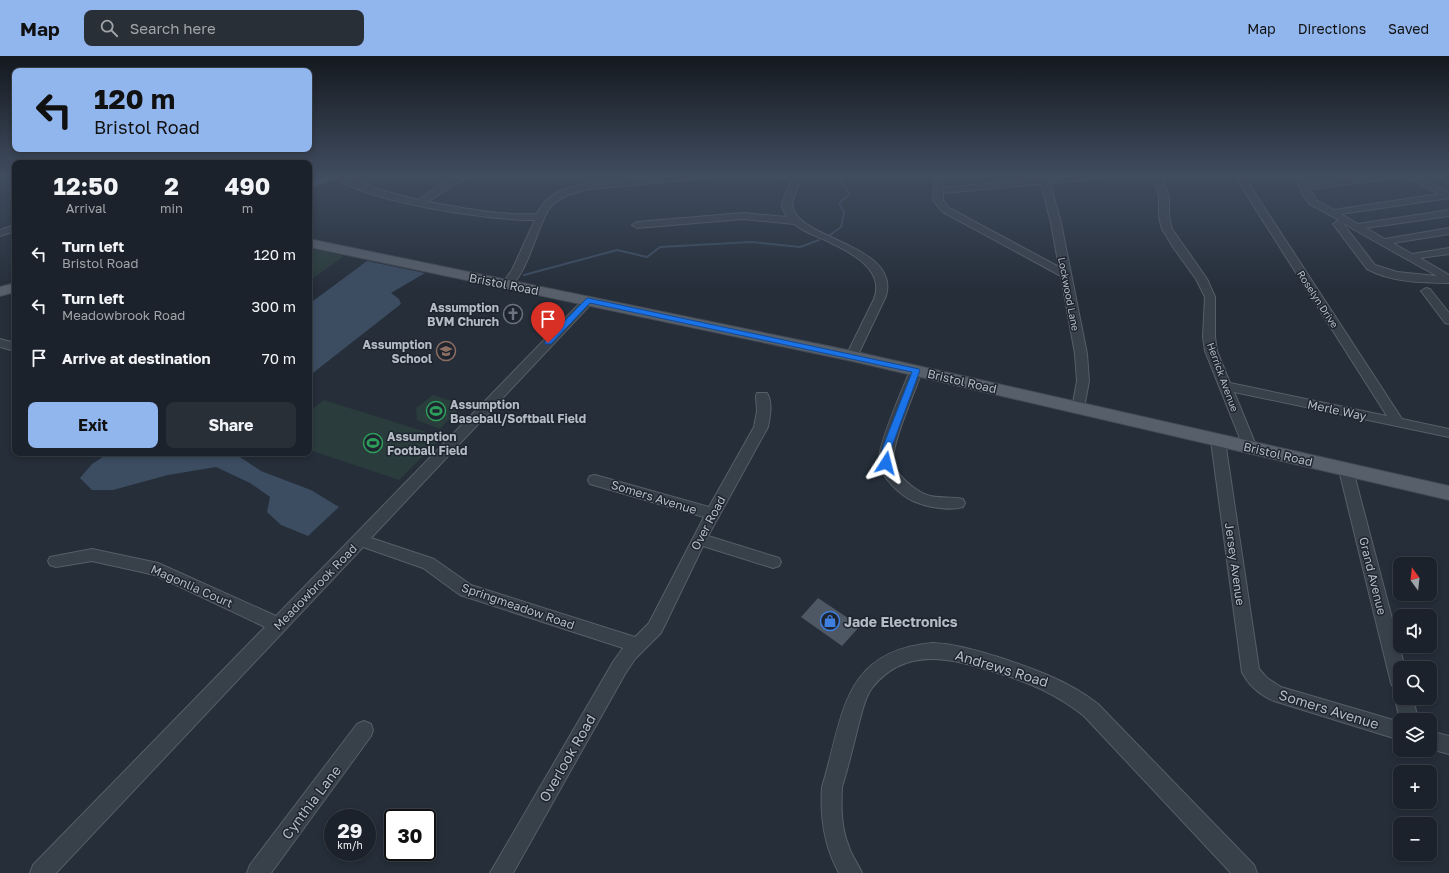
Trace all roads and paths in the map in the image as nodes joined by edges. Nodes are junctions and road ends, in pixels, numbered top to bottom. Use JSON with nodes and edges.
{"nodes":[{"id":1,"x":475,"y":213,"type":"edge"},
{"id":2,"x":542,"y":213,"type":"edge"},
{"id":3,"x":789,"y":213,"type":"edge"},
{"id":4,"x":949,"y":213,"type":"edge"},
{"id":5,"x":1053,"y":213,"type":"edge"},
{"id":6,"x":1165,"y":213,"type":"edge"},
{"id":7,"x":1263,"y":213,"type":"edge"},
{"id":8,"x":1331,"y":213,"type":"edge"},
{"id":9,"x":1449,"y":213,"type":"edge"},
{"id":10,"x":540,"y":217,"type":"junction"},
{"id":11,"x":796,"y":221,"type":"junction"},
{"id":12,"x":1346,"y":221,"type":"junction"},
{"id":13,"x":637,"y":225,"type":"dead end"},
{"id":14,"x":1356,"y":227,"type":"junction"},
{"id":15,"x":12,"y":229,"type":"edge"},
{"id":16,"x":1449,"y":231,"type":"edge"},
{"id":17,"x":0,"y":233,"type":"edge"},
{"id":18,"x":1382,"y":242,"type":"junction"},
{"id":19,"x":312,"y":244,"type":"edge"},
{"id":20,"x":1449,"y":250,"type":"edge"},
{"id":21,"x":1410,"y":257,"type":"junction"},
{"id":22,"x":1066,"y":275,"type":"junction"},
{"id":23,"x":1449,"y":280,"type":"edge"},
{"id":24,"x":507,"y":284,"type":"junction"},
{"id":25,"x":12,"y":288,"type":"edge"},
{"id":26,"x":1426,"y":291,"type":"dead end"},
{"id":27,"x":0,"y":292,"type":"edge"},
{"id":28,"x":588,"y":301,"type":"junction"},
{"id":29,"x":1449,"y":321,"type":"edge"},
{"id":30,"x":0,"y":343,"type":"edge"},
{"id":31,"x":12,"y":346,"type":"edge"},
{"id":32,"x":852,"y":356,"type":"junction"},
{"id":33,"x":916,"y":370,"type":"junction"},
{"id":34,"x":1225,"y":386,"type":"junction"},
{"id":35,"x":762,"y":396,"type":"dead end"},
{"id":36,"x":1078,"y":408,"type":"junction"},
{"id":37,"x":1398,"y":423,"type":"junction"},
{"id":38,"x":1449,"y":433,"type":"edge"},
{"id":39,"x":1218,"y":441,"type":"junction"},
{"id":40,"x":1250,"y":448,"type":"junction"},
{"id":41,"x":1346,"y":470,"type":"junction"},
{"id":42,"x":596,"y":480,"type":"dead end"},
{"id":43,"x":1449,"y":493,"type":"edge"},
{"id":44,"x":958,"y":503,"type":"dead end"},
{"id":45,"x":713,"y":514,"type":"junction"},
{"id":46,"x":699,"y":539,"type":"junction"},
{"id":47,"x":360,"y":540,"type":"junction"},
{"id":48,"x":56,"y":561,"type":"dead end"},
{"id":49,"x":773,"y":562,"type":"dead end"},
{"id":50,"x":278,"y":625,"type":"junction"},
{"id":51,"x":637,"y":645,"type":"junction"},
{"id":52,"x":1394,"y":661,"type":"edge"},
{"id":53,"x":1260,"y":684,"type":"joint"},
{"id":54,"x":1393,"y":729,"type":"edge"},
{"id":55,"x":364,"y":730,"type":"dead end"},
{"id":56,"x":1437,"y":742,"type":"edge"},
{"id":57,"x":1449,"y":745,"type":"edge"},
{"id":58,"x":40,"y":873,"type":"edge"},
{"id":59,"x":258,"y":873,"type":"edge"},
{"id":60,"x":501,"y":873,"type":"edge"},
{"id":61,"x":851,"y":873,"type":"edge"},
{"id":62,"x":1246,"y":873,"type":"edge"}],
"edges":[{"from":1,"to":10,"type":"street"},
{"from":2,"to":10,"type":"street"},
{"from":3,"to":11,"type":"street"},
{"from":4,"to":22,"type":"street"},
{"from":5,"to":22,"type":"street","name":"Lockwood Lane"},
{"from":6,"to":34,"type":"street","name":"Herrick Avenue"},
{"from":7,"to":37,"type":"street","name":"Roselyn Drive"},
{"from":8,"to":12,"type":"street"},
{"from":9,"to":14,"type":"street"},
{"from":10,"to":24,"type":"street"},
{"from":11,"to":13,"type":"street"},
{"from":11,"to":32,"type":"street"},
{"from":12,"to":14,"type":"street"},
{"from":12,"to":23,"type":"street"},
{"from":14,"to":18,"type":"street"},
{"from":15,"to":17,"type":"street"},
{"from":16,"to":18,"type":"street"},
{"from":18,"to":21,"type":"street"},
{"from":19,"to":24,"type":"main road","name":"Bristol Road"},
{"from":20,"to":21,"type":"street"},
{"from":21,"to":23,"type":"street"},
{"from":22,"to":36,"type":"street","name":"Lockwood Lane"},
{"from":24,"to":28,"type":"main road","name":"Bristol Road"},
{"from":25,"to":27,"type":"main road"},
{"from":26,"to":29,"type":"street"},
{"from":28,"to":32,"type":"main road","name":"Bristol Road"},
{"from":28,"to":47,"type":"street","name":"Meadowbrook Road"},
{"from":30,"to":31,"type":"street"},
{"from":32,"to":33,"type":"main road","name":"Bristol Road"},
{"from":33,"to":36,"type":"main road","name":"Bristol Road"},
{"from":33,"to":44,"type":"street"},
{"from":34,"to":37,"type":"street","name":"Merle Way"},
{"from":34,"to":40,"type":"street","name":"Herrick Avenue"},
{"from":35,"to":45,"type":"street","name":"Over Road"},
{"from":36,"to":39,"type":"main road","name":"Bristol Road"},
{"from":37,"to":38,"type":"street","name":"Merle Way"},
{"from":39,"to":40,"type":"main road","name":"Bristol Road"},
{"from":39,"to":53,"type":"street","name":"Jersey Avenue"},
{"from":40,"to":41,"type":"main road","name":"Bristol Road"},
{"from":41,"to":43,"type":"main road","name":"Bristol Road"},
{"from":41,"to":52,"type":"street","name":"Grand Avenue"},
{"from":42,"to":45,"type":"street","name":"Somers Avenue"},
{"from":45,"to":46,"type":"street","name":"Over Road"},
{"from":46,"to":49,"type":"street"},
{"from":46,"to":51,"type":"street","name":"Over Road"},
{"from":47,"to":50,"type":"street","name":"Meadowbrook Road"},
{"from":47,"to":51,"type":"street","name":"Springmeadow Road"},
{"from":48,"to":50,"type":"street","name":"Magonlia Court"},
{"from":50,"to":58,"type":"street","name":"Meadowbrook Road"},
{"from":51,"to":60,"type":"street","name":"Overlook Road"},
{"from":53,"to":54,"type":"street","name":"Somers Avenue"},
{"from":55,"to":59,"type":"street","name":"Cynthia Lane"},
{"from":56,"to":57,"type":"street"},
{"from":61,"to":62,"type":"street","name":"Andrews Road"}]}
